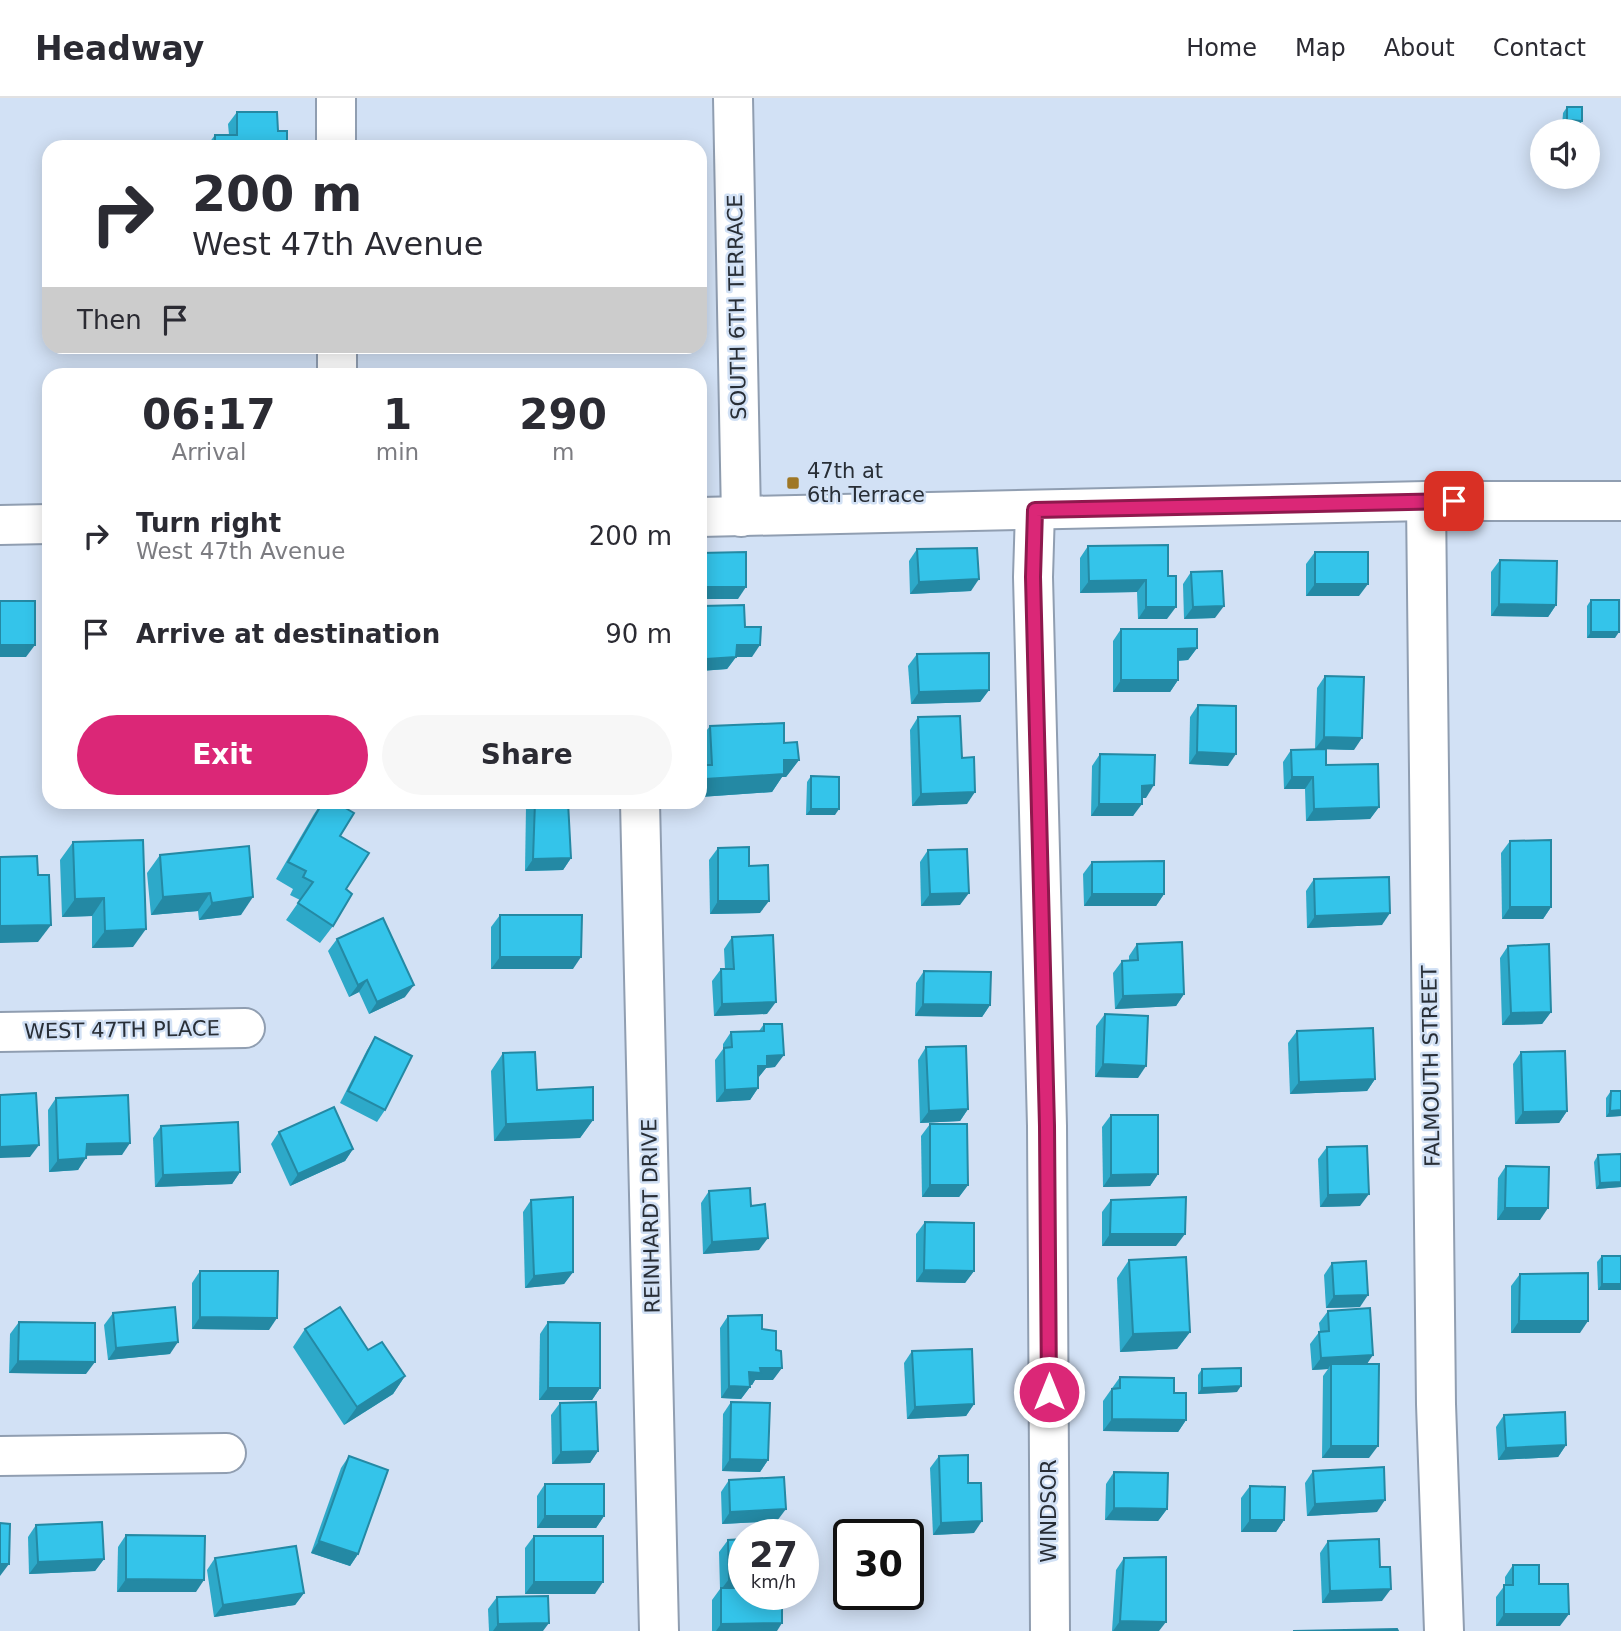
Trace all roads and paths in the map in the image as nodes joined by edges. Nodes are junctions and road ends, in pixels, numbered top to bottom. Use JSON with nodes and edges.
{"nodes":[{"id":1,"x":335,"y":98,"type":"edge"},
{"id":2,"x":733,"y":98,"type":"edge"},
{"id":3,"x":336,"y":140,"type":"edge"},
{"id":4,"x":1426,"y":501,"type":"junction"},
{"id":5,"x":1621,"y":501,"type":"edge"},
{"id":6,"x":1035,"y":510,"type":"junction"},
{"id":7,"x":707,"y":517,"type":"edge"},
{"id":8,"x":741,"y":517,"type":"junction"},
{"id":9,"x":42,"y":524,"type":"edge"},
{"id":10,"x":0,"y":525,"type":"edge"},
{"id":11,"x":640,"y":809,"type":"edge"},
{"id":12,"x":245,"y":1028,"type":"dead end"},
{"id":13,"x":0,"y":1032,"type":"edge"},
{"id":14,"x":226,"y":1453,"type":"dead end"},
{"id":15,"x":0,"y":1456,"type":"edge"},
{"id":16,"x":659,"y":1631,"type":"edge"},
{"id":17,"x":1050,"y":1631,"type":"edge"},
{"id":18,"x":1444,"y":1631,"type":"edge"}],
"edges":[{"from":1,"to":3,"type":"street"},
{"from":2,"to":8,"type":"street","name":"SOUTH 6TH TERRACE"},
{"from":4,"to":5,"type":"street"},
{"from":4,"to":6,"type":"street"},
{"from":4,"to":18,"type":"street","name":"FALMOUTH STREET"},
{"from":6,"to":8,"type":"street"},
{"from":6,"to":17,"type":"street","name":"WINDSOR"},
{"from":7,"to":8,"type":"street"},
{"from":9,"to":10,"type":"street"},
{"from":11,"to":16,"type":"street","name":"REINHARDT DRIVE"},
{"from":12,"to":13,"type":"street","name":"WEST 47TH PLACE"},
{"from":14,"to":15,"type":"street"}]}
